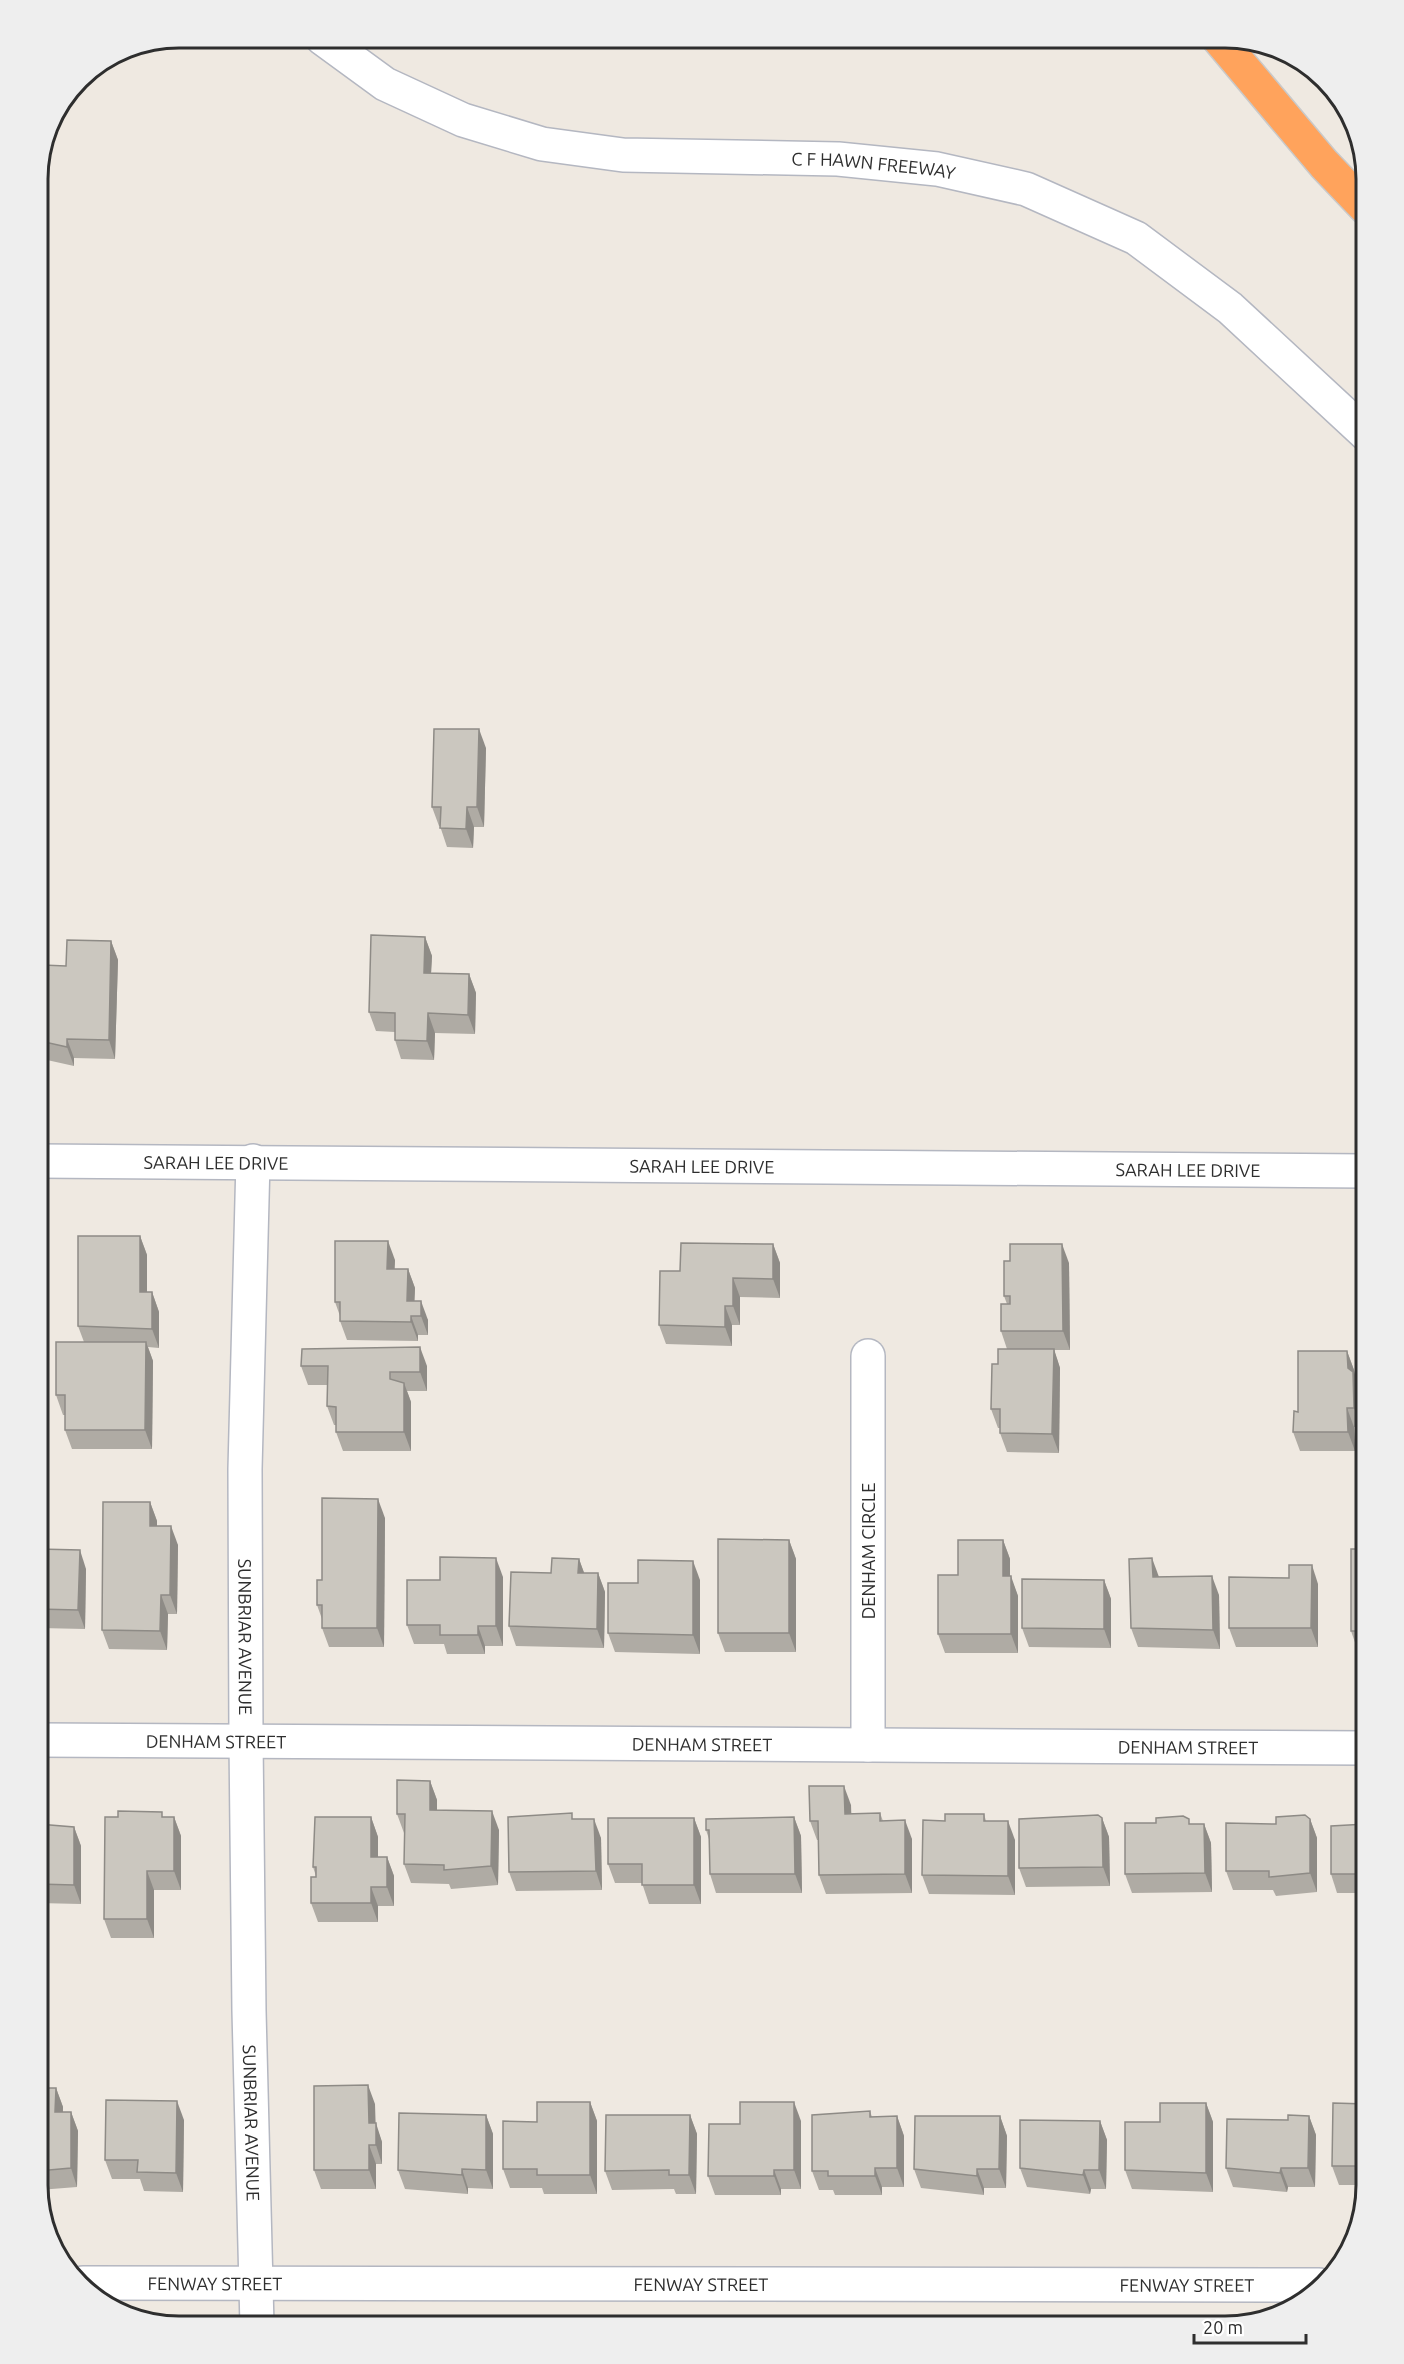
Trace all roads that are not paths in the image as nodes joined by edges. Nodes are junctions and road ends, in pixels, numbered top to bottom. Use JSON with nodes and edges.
{"nodes":[{"id":1,"x":336,"y":48,"type":"edge"},
{"id":2,"x":1226,"y":48,"type":"edge"},
{"id":3,"x":1356,"y":198,"type":"edge"},
{"id":4,"x":1356,"y":425,"type":"edge"},
{"id":5,"x":48,"y":1161,"type":"edge"},
{"id":6,"x":253,"y":1161,"type":"junction"},
{"id":7,"x":1356,"y":1171,"type":"edge"},
{"id":8,"x":868,"y":1356,"type":"dead end"},
{"id":9,"x":48,"y":1740,"type":"edge"},
{"id":10,"x":246,"y":1740,"type":"junction"},
{"id":11,"x":868,"y":1745,"type":"junction"},
{"id":12,"x":1356,"y":1748,"type":"edge"},
{"id":13,"x":92,"y":2283,"type":"edge"},
{"id":14,"x":257,"y":2285,"type":"junction"},
{"id":15,"x":1310,"y":2285,"type":"edge"},
{"id":16,"x":257,"y":2316,"type":"edge"}],
"edges":[{"from":1,"to":4,"type":"street","name":"C F HAWN FREEWAY"},
{"from":2,"to":3,"type":"highway"},
{"from":5,"to":6,"type":"street","name":"SARAH LEE DRIVE"},
{"from":6,"to":7,"type":"street","name":"SARAH LEE DRIVE"},
{"from":6,"to":10,"type":"street","name":"SUNBRIAR AVENUE"},
{"from":8,"to":11,"type":"street","name":"DENHAM CIRCLE"},
{"from":9,"to":10,"type":"street","name":"DENHAM STREET"},
{"from":10,"to":11,"type":"street","name":"DENHAM STREET"},
{"from":10,"to":14,"type":"street","name":"SUNBRIAR AVENUE"},
{"from":11,"to":12,"type":"street","name":"DENHAM STREET"},
{"from":13,"to":14,"type":"street","name":"FENWAY STREET"},
{"from":14,"to":15,"type":"street","name":"FENWAY STREET"},
{"from":14,"to":16,"type":"street","name":"SUNBRIAR AVENUE"}]}
